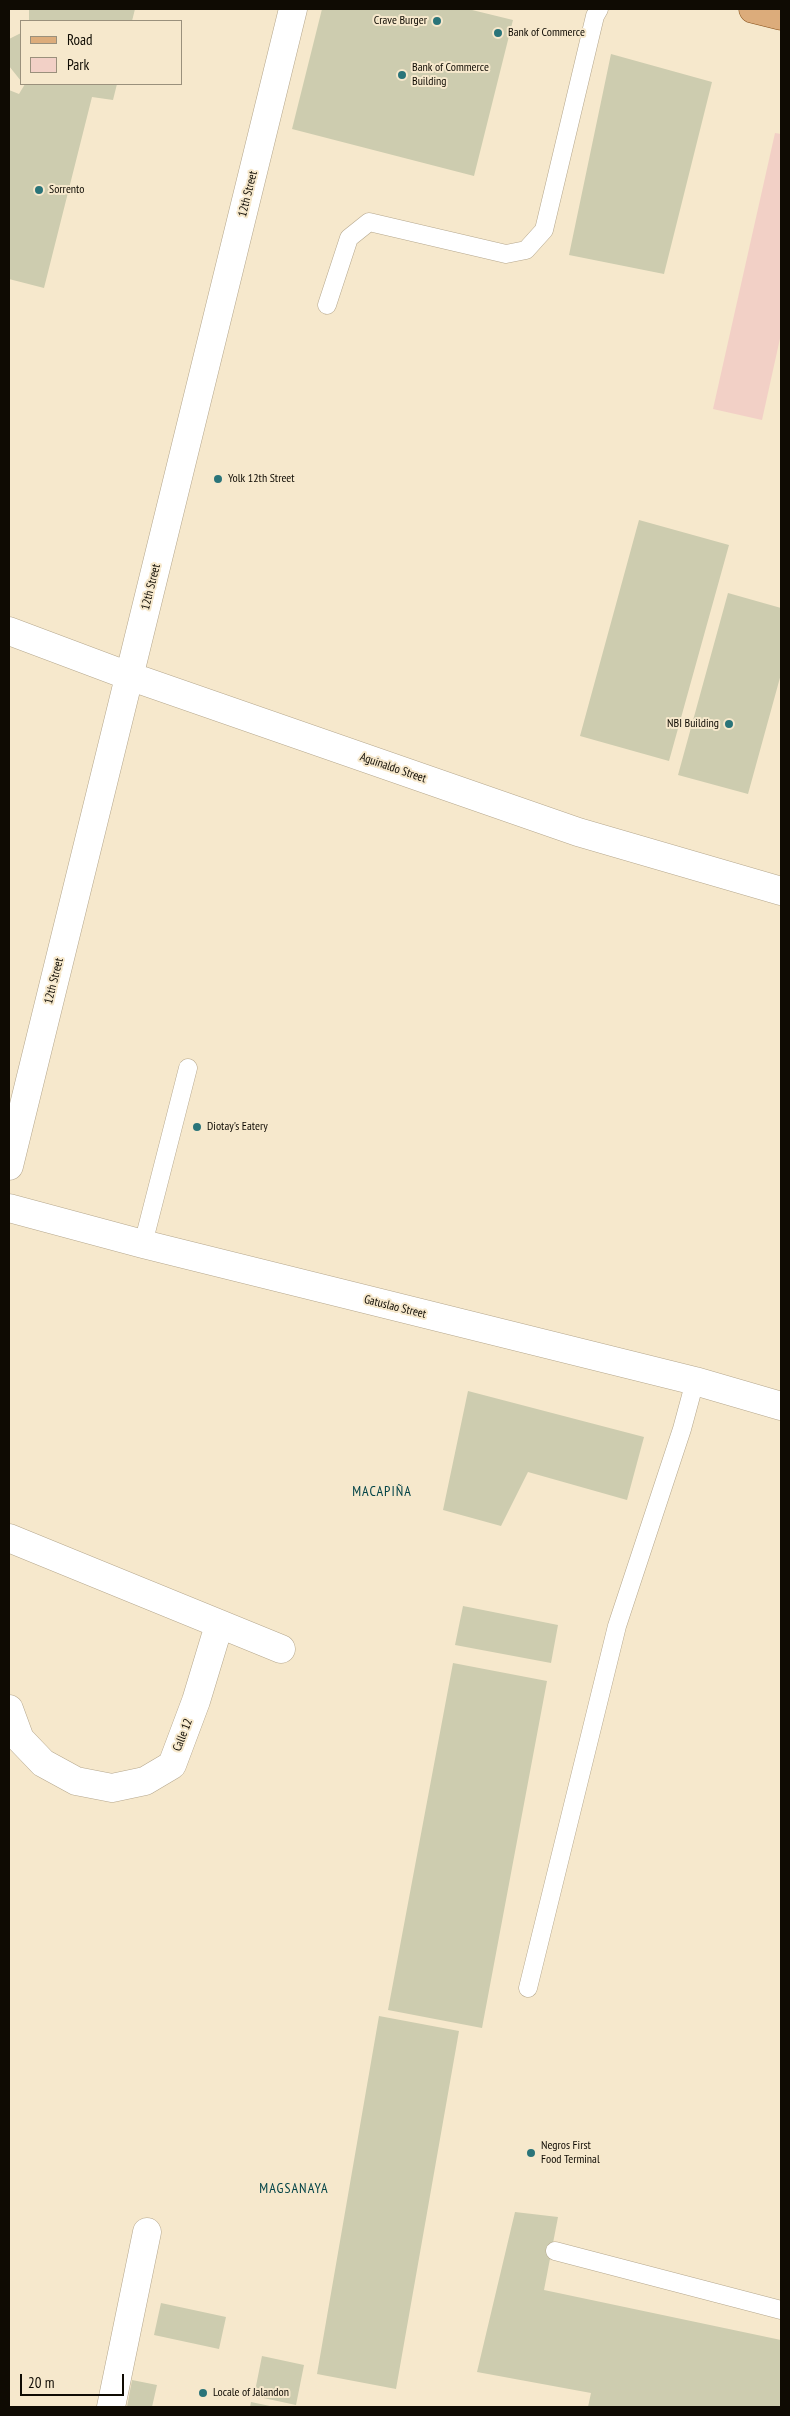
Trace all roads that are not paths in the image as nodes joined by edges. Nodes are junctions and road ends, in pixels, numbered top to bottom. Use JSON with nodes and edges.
{"nodes":[{"id":1,"x":293,"y":9,"type":"edge"},
{"id":2,"x":598,"y":9,"type":"edge"},
{"id":3,"x":753,"y":9,"type":"edge"},
{"id":4,"x":781,"y":16,"type":"edge"},
{"id":5,"x":327,"y":304,"type":"dead end"},
{"id":6,"x":9,"y":631,"type":"edge"},
{"id":7,"x":129,"y":676,"type":"junction"},
{"id":8,"x":781,"y":891,"type":"edge"},
{"id":9,"x":188,"y":1068,"type":"dead end"},
{"id":10,"x":9,"y":1166,"type":"edge"},
{"id":11,"x":9,"y":1208,"type":"edge"},
{"id":12,"x":143,"y":1244,"type":"junction"},
{"id":13,"x":695,"y":1381,"type":"junction"},
{"id":14,"x":781,"y":1406,"type":"edge"},
{"id":15,"x":9,"y":1538,"type":"edge"},
{"id":16,"x":219,"y":1625,"type":"junction"},
{"id":17,"x":281,"y":1649,"type":"dead end"},
{"id":18,"x":9,"y":1709,"type":"edge"},
{"id":19,"x":528,"y":1988,"type":"dead end"},
{"id":20,"x":147,"y":2232,"type":"dead end"},
{"id":21,"x":555,"y":2251,"type":"dead end"},
{"id":22,"x":781,"y":2310,"type":"edge"},
{"id":23,"x":111,"y":2407,"type":"edge"}],
"edges":[{"from":1,"to":7,"type":"street","name":"12th Street"},
{"from":2,"to":5,"type":"lane"},
{"from":3,"to":4,"type":"main road"},
{"from":6,"to":7,"type":"street","name":"Aguinaldo Street"},
{"from":7,"to":8,"type":"street","name":"Aguinaldo Street"},
{"from":7,"to":10,"type":"street","name":"12th Street"},
{"from":9,"to":12,"type":"lane"},
{"from":11,"to":12,"type":"street","name":"Gatuslao Street"},
{"from":12,"to":13,"type":"street","name":"Gatuslao Street"},
{"from":13,"to":14,"type":"street","name":"Gatuslao Street"},
{"from":13,"to":19,"type":"lane"},
{"from":15,"to":16,"type":"street"},
{"from":16,"to":17,"type":"street"},
{"from":16,"to":18,"type":"street","name":"Calle 12"},
{"from":20,"to":23,"type":"street"},
{"from":21,"to":22,"type":"lane"}]}
